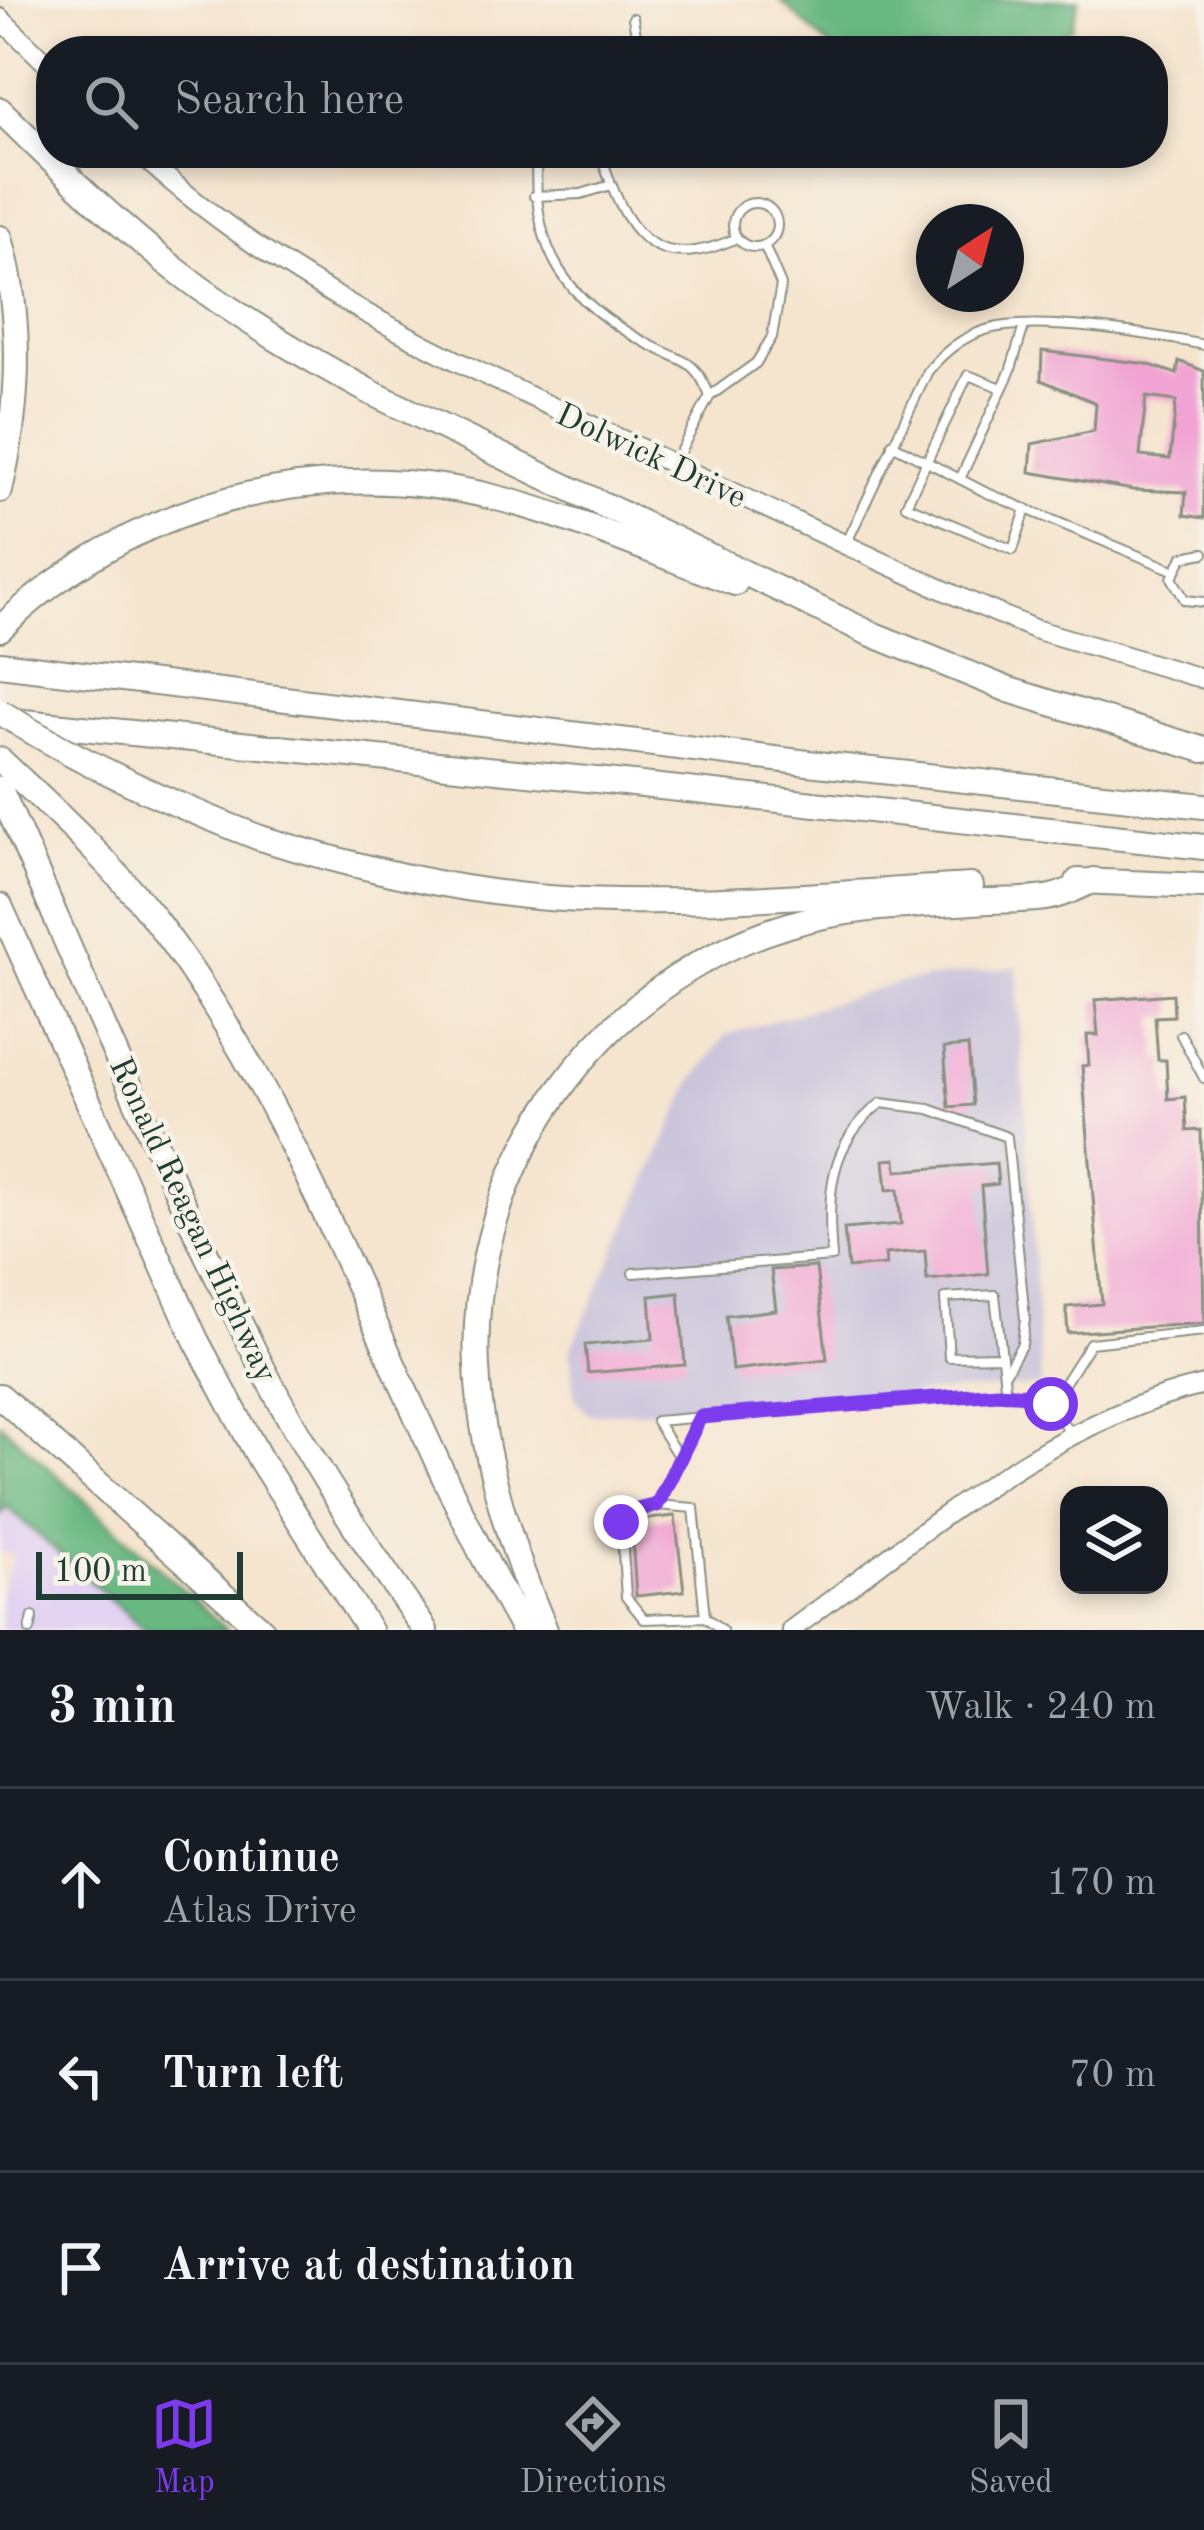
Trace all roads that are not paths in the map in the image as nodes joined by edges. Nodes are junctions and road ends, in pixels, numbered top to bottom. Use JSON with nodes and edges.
{"nodes":[{"id":1,"x":0,"y":18,"type":"edge"},
{"id":2,"x":633,"y":18,"type":"dead end"},
{"id":3,"x":636,"y":36,"type":"edge"},
{"id":4,"x":36,"y":53,"type":"edge"},
{"id":5,"x":0,"y":110,"type":"edge"},
{"id":6,"x":36,"y":144,"type":"edge"},
{"id":7,"x":61,"y":168,"type":"edge"},
{"id":8,"x":157,"y":168,"type":"edge"},
{"id":9,"x":536,"y":168,"type":"edge"},
{"id":10,"x":605,"y":168,"type":"edge"},
{"id":11,"x":611,"y":185,"type":"junction"},
{"id":12,"x":534,"y":196,"type":"junction"},
{"id":13,"x":0,"y":238,"type":"edge"},
{"id":14,"x":737,"y":238,"type":"junction"},
{"id":15,"x":764,"y":245,"type":"junction"},
{"id":16,"x":1024,"y":326,"type":"junction"},
{"id":17,"x":1204,"y":345,"type":"edge"},
{"id":18,"x":1003,"y":388,"type":"junction"},
{"id":19,"x":710,"y":396,"type":"junction"},
{"id":20,"x":892,"y":444,"type":"junction"},
{"id":21,"x":926,"y":462,"type":"junction"},
{"id":22,"x":673,"y":464,"type":"junction"},
{"id":23,"x":959,"y":479,"type":"junction"},
{"id":24,"x":0,"y":490,"type":"edge"},
{"id":25,"x":1026,"y":509,"type":"junction"},
{"id":26,"x":845,"y":545,"type":"junction"},
{"id":27,"x":1204,"y":553,"type":"edge"},
{"id":28,"x":1173,"y":570,"type":"junction"},
{"id":29,"x":1204,"y":602,"type":"edge"},
{"id":30,"x":0,"y":629,"type":"edge"},
{"id":31,"x":867,"y":632,"type":"junction"},
{"id":32,"x":0,"y":664,"type":"edge"},
{"id":33,"x":1204,"y":679,"type":"edge"},
{"id":34,"x":0,"y":716,"type":"edge"},
{"id":35,"x":1204,"y":749,"type":"edge"},
{"id":36,"x":0,"y":760,"type":"edge"},
{"id":37,"x":0,"y":789,"type":"edge"},
{"id":38,"x":1204,"y":806,"type":"edge"},
{"id":39,"x":1204,"y":847,"type":"edge"},
{"id":40,"x":1094,"y":880,"type":"junction"},
{"id":41,"x":1204,"y":886,"type":"edge"},
{"id":42,"x":0,"y":907,"type":"edge"},
{"id":43,"x":1181,"y":1035,"type":"dead end"},
{"id":44,"x":1204,"y":1078,"type":"edge"},
{"id":45,"x":633,"y":1273,"type":"dead end"},
{"id":46,"x":1204,"y":1331,"type":"edge"},
{"id":47,"x":1002,"y":1356,"type":"junction"},
{"id":48,"x":0,"y":1375,"type":"edge"},
{"id":49,"x":1004,"y":1375,"type":"junction"},
{"id":50,"x":1204,"y":1385,"type":"edge"},
{"id":51,"x":1006,"y":1394,"type":"junction"},
{"id":52,"x":0,"y":1396,"type":"edge"},
{"id":53,"x":1051,"y":1404,"type":"junction"},
{"id":54,"x":700,"y":1417,"type":"junction"},
{"id":55,"x":1070,"y":1435,"type":"junction"},
{"id":56,"x":680,"y":1460,"type":"junction"},
{"id":57,"x":657,"y":1505,"type":"junction"},
{"id":58,"x":228,"y":1598,"type":"junction"},
{"id":59,"x":33,"y":1617,"type":"dead end"},
{"id":60,"x":705,"y":1617,"type":"junction"},
{"id":61,"x":30,"y":1630,"type":"edge"},
{"id":62,"x":262,"y":1630,"type":"edge"},
{"id":63,"x":369,"y":1630,"type":"edge"},
{"id":64,"x":425,"y":1630,"type":"edge"},
{"id":65,"x":523,"y":1630,"type":"edge"},
{"id":66,"x":545,"y":1630,"type":"edge"},
{"id":67,"x":722,"y":1630,"type":"edge"},
{"id":68,"x":791,"y":1630,"type":"edge"}],
"edges":[{"from":1,"to":4,"type":"main road"},
{"from":2,"to":3,"type":"lane"},
{"from":5,"to":6,"type":"highway"},
{"from":7,"to":31,"type":"highway"},
{"from":8,"to":22,"type":"main road","name":"Dolwick Drive"},
{"from":9,"to":12,"type":"lane"},
{"from":10,"to":11,"type":"lane"},
{"from":11,"to":12,"type":"lane"},
{"from":11,"to":14,"type":"lane"},
{"from":12,"to":19,"type":"lane"},
{"from":13,"to":24,"type":"highway"},
{"from":14,"to":15,"type":"lane"},
{"from":14,"to":15,"type":"lane"},
{"from":15,"to":19,"type":"lane"},
{"from":16,"to":17,"type":"lane"},
{"from":16,"to":18,"type":"lane"},
{"from":16,"to":20,"type":"lane"},
{"from":18,"to":21,"type":"lane"},
{"from":18,"to":23,"type":"lane"},
{"from":19,"to":22,"type":"lane"},
{"from":20,"to":21,"type":"lane"},
{"from":20,"to":26,"type":"lane"},
{"from":21,"to":23,"type":"lane"},
{"from":21,"to":25,"type":"lane"},
{"from":22,"to":26,"type":"main road","name":"Dolwick Drive"},
{"from":23,"to":25,"type":"lane"},
{"from":25,"to":28,"type":"lane"},
{"from":26,"to":33,"type":"main road","name":"Dolwick Drive"},
{"from":27,"to":28,"type":"lane"},
{"from":28,"to":29,"type":"lane"},
{"from":30,"to":31,"type":"highway"},
{"from":31,"to":35,"type":"highway"},
{"from":32,"to":38,"type":"highway"},
{"from":34,"to":39,"type":"highway","bridge":true},
{"from":34,"to":40,"type":"highway","bridge":true},
{"from":36,"to":65,"type":"highway"},
{"from":37,"to":64,"type":"highway","name":"Ronald Reagan Highway"},
{"from":40,"to":41,"type":"highway"},
{"from":40,"to":66,"type":"highway"},
{"from":42,"to":63,"type":"highway","name":"Ronald Reagan Highway"},
{"from":43,"to":44,"type":"lane"},
{"from":45,"to":49,"type":"lane"},
{"from":46,"to":53,"type":"lane"},
{"from":47,"to":47,"type":"lane"},
{"from":47,"to":49,"type":"lane"},
{"from":48,"to":58,"type":"highway"},
{"from":49,"to":51,"type":"lane"},
{"from":50,"to":55,"type":"main road"},
{"from":51,"to":53,"type":"lane"},
{"from":51,"to":54,"type":"lane"},
{"from":52,"to":58,"type":"highway"},
{"from":53,"to":55,"type":"lane"},
{"from":54,"to":56,"type":"lane"},
{"from":54,"to":56,"type":"lane"},
{"from":55,"to":68,"type":"main road"},
{"from":56,"to":57,"type":"lane"},
{"from":57,"to":60,"type":"lane"},
{"from":57,"to":60,"type":"lane"},
{"from":58,"to":62,"type":"highway"},
{"from":59,"to":61,"type":"lane"},
{"from":60,"to":67,"type":"lane"}]}
